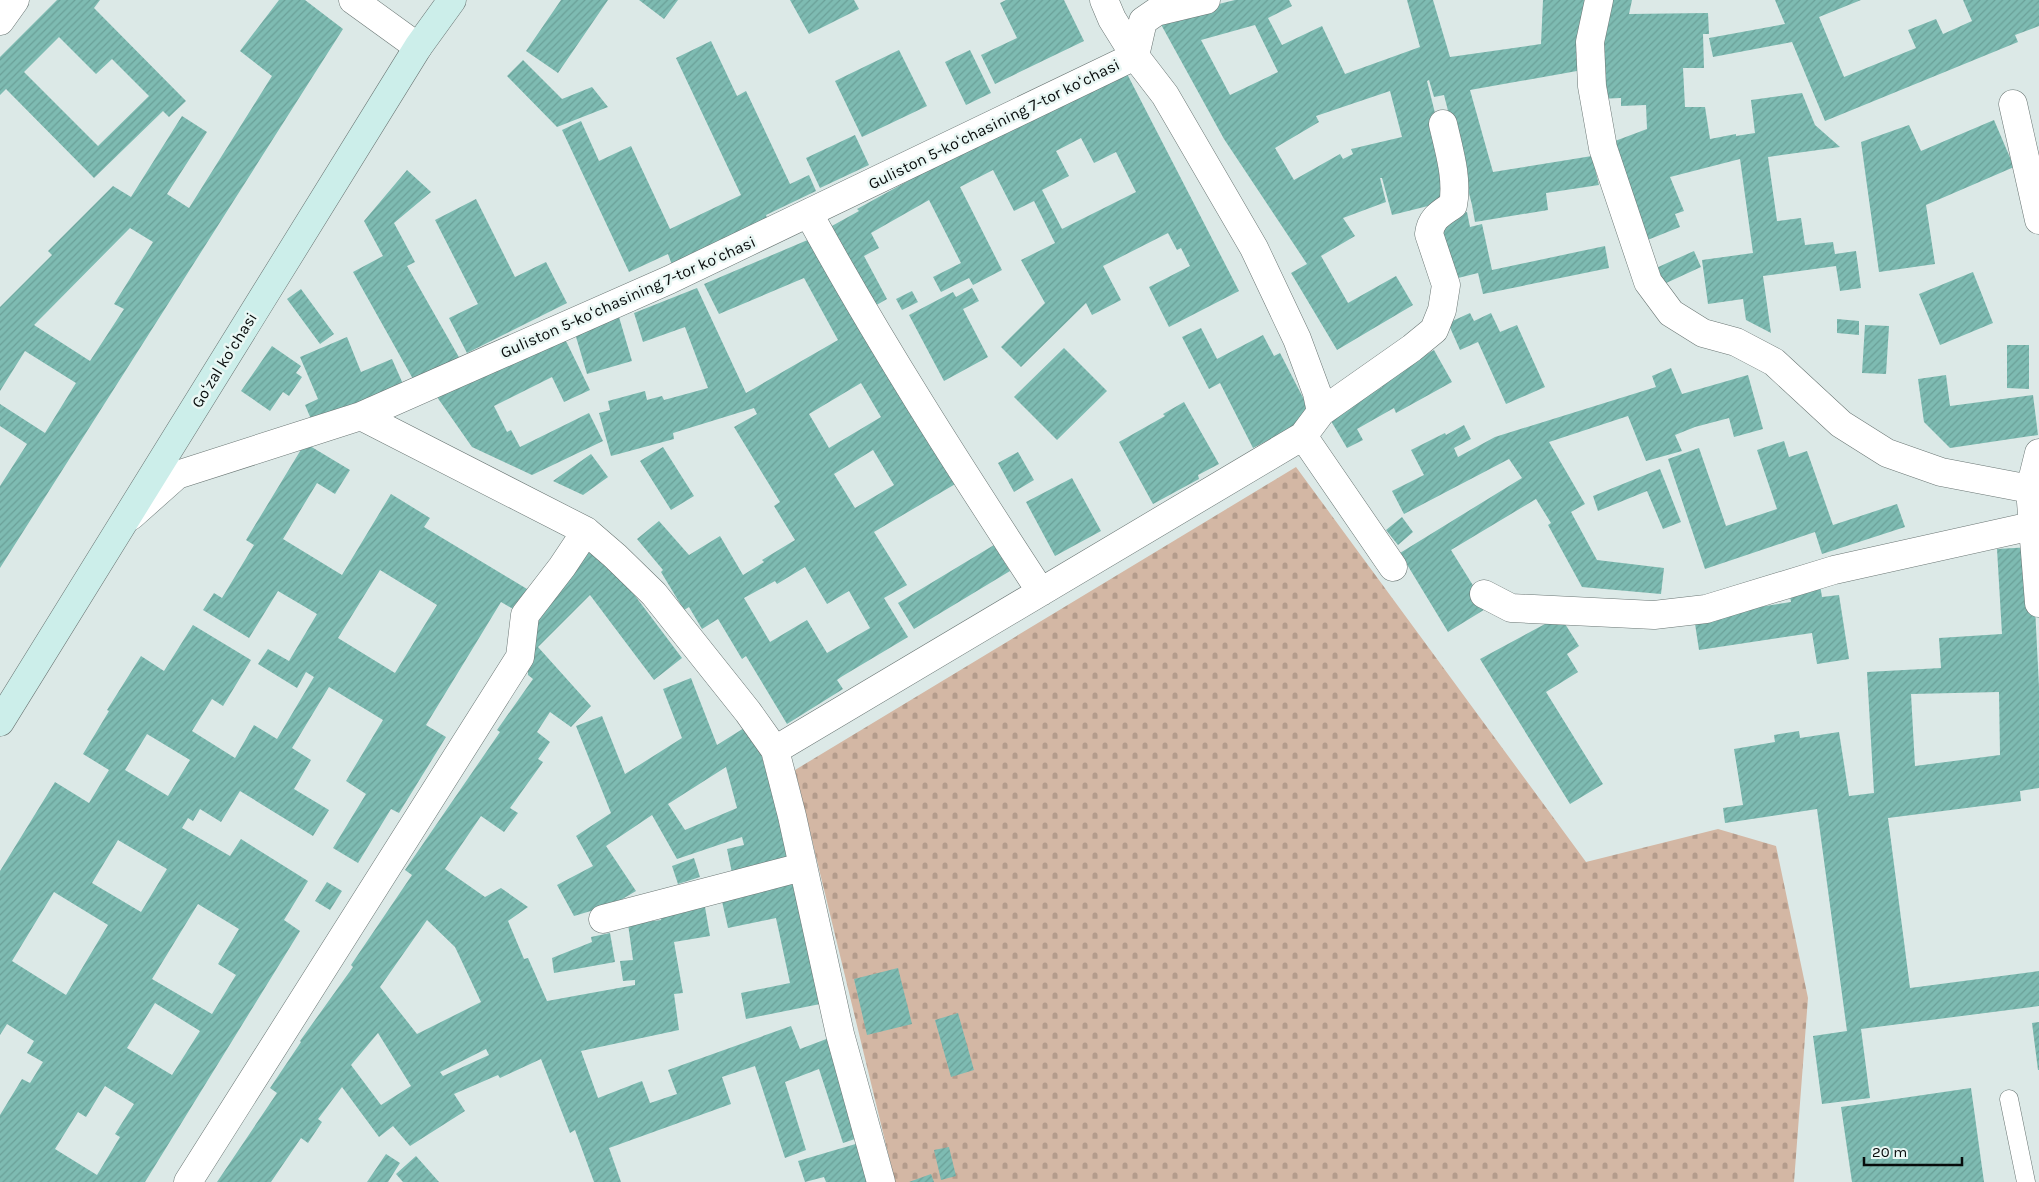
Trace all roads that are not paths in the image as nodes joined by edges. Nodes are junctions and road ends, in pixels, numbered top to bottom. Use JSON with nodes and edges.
{"nodes":[{"id":1,"x":15,"y":0,"type":"edge"},
{"id":2,"x":353,"y":0,"type":"edge"},
{"id":3,"x":452,"y":0,"type":"edge"},
{"id":4,"x":1104,"y":0,"type":"edge"},
{"id":5,"x":1206,"y":0,"type":"edge"},
{"id":6,"x":1599,"y":0,"type":"edge"},
{"id":7,"x":0,"y":20,"type":"edge"},
{"id":8,"x":418,"y":47,"type":"junction"},
{"id":9,"x":1135,"y":56,"type":"junction"},
{"id":10,"x":2013,"y":104,"type":"dead end"},
{"id":11,"x":1443,"y":124,"type":"dead end"},
{"id":12,"x":809,"y":214,"type":"junction"},
{"id":13,"x":2039,"y":220,"type":"edge"},
{"id":14,"x":1321,"y":412,"type":"junction"},
{"id":15,"x":361,"y":416,"type":"junction"},
{"id":16,"x":1303,"y":436,"type":"junction"},
{"id":17,"x":2039,"y":453,"type":"edge"},
{"id":18,"x":2030,"y":489,"type":"junction"},
{"id":19,"x":120,"y":526,"type":"junction"},
{"id":20,"x":2032,"y":526,"type":"junction"},
{"id":21,"x":586,"y":532,"type":"junction"},
{"id":22,"x":1393,"y":567,"type":"dead end"},
{"id":23,"x":1041,"y":592,"type":"junction"},
{"id":24,"x":1484,"y":594,"type":"dead end"},
{"id":25,"x":2039,"y":603,"type":"edge"},
{"id":26,"x":0,"y":722,"type":"edge"},
{"id":27,"x":775,"y":750,"type":"junction"},
{"id":28,"x":802,"y":866,"type":"junction"},
{"id":29,"x":602,"y":919,"type":"dead end"},
{"id":30,"x":2009,"y":1099,"type":"dead end"},
{"id":31,"x":188,"y":1182,"type":"edge"},
{"id":32,"x":881,"y":1182,"type":"edge"},
{"id":33,"x":2026,"y":1182,"type":"edge"}],
"edges":[{"from":1,"to":7,"type":"street"},
{"from":2,"to":8,"type":"street"},
{"from":3,"to":8,"type":"street","name":"Goʻzal koʻchasi"},
{"from":4,"to":9,"type":"street"},
{"from":5,"to":9,"type":"street"},
{"from":6,"to":18,"type":"street"},
{"from":8,"to":19,"type":"street","name":"Goʻzal koʻchasi"},
{"from":9,"to":12,"type":"street","name":"Guliston 5-koʻchasining 7-tor koʻchasi"},
{"from":9,"to":14,"type":"street"},
{"from":10,"to":13,"type":"street"},
{"from":11,"to":14,"type":"street"},
{"from":12,"to":15,"type":"street","name":"Guliston 5-koʻchasining 7-tor koʻchasi"},
{"from":12,"to":23,"type":"street"},
{"from":14,"to":16,"type":"street"},
{"from":15,"to":19,"type":"street","name":"Guliston 5-koʻchasining 7-tor koʻchasi"},
{"from":15,"to":21,"type":"street"},
{"from":16,"to":22,"type":"street"},
{"from":16,"to":23,"type":"street"},
{"from":17,"to":18,"type":"street"},
{"from":18,"to":20,"type":"street"},
{"from":19,"to":26,"type":"street","name":"Goʻzal koʻchasi"},
{"from":20,"to":24,"type":"street"},
{"from":20,"to":25,"type":"street"},
{"from":21,"to":27,"type":"street"},
{"from":21,"to":31,"type":"street"},
{"from":23,"to":27,"type":"street"},
{"from":27,"to":28,"type":"street"},
{"from":28,"to":29,"type":"street"},
{"from":28,"to":32,"type":"street"},
{"from":30,"to":33,"type":"lane"}]}
